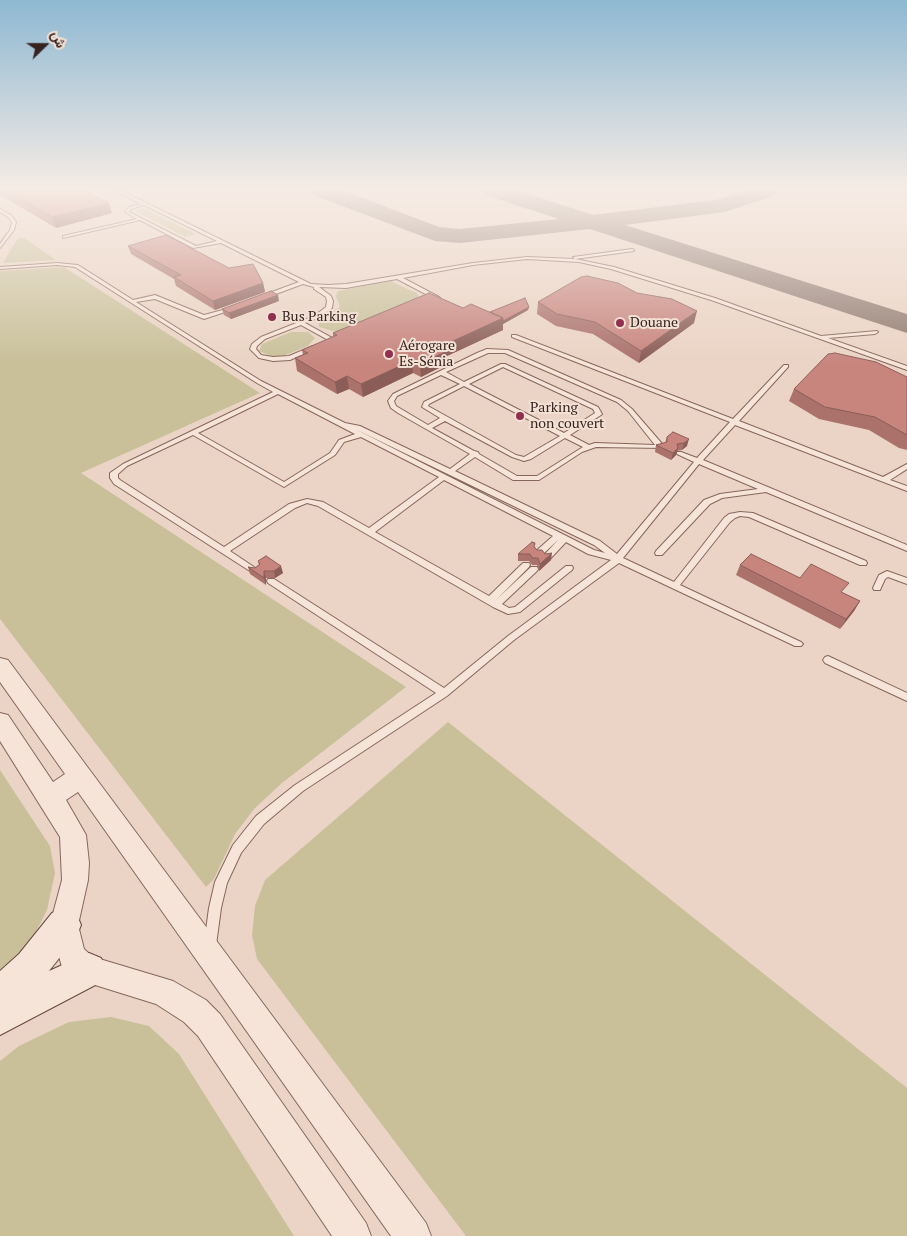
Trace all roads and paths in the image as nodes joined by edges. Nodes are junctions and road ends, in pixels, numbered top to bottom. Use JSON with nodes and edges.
{"nodes":[{"id":1,"x":233,"y":248,"type":"edge"},
{"id":2,"x":632,"y":250,"type":"dead end"},
{"id":3,"x":562,"y":259,"type":"junction"},
{"id":4,"x":0,"y":268,"type":"edge"},
{"id":5,"x":398,"y":277,"type":"junction"},
{"id":6,"x":303,"y":282,"type":"junction"},
{"id":7,"x":310,"y":285,"type":"junction"},
{"id":8,"x":435,"y":297,"type":"junction"},
{"id":9,"x":259,"y":298,"type":"edge"},
{"id":10,"x":133,"y":301,"type":"junction"},
{"id":11,"x":427,"y":301,"type":"edge"},
{"id":12,"x":444,"y":301,"type":"edge"},
{"id":13,"x":242,"y":304,"type":"edge"},
{"id":14,"x":301,"y":323,"type":"junction"},
{"id":15,"x":876,"y":332,"type":"dead end"},
{"id":16,"x":341,"y":336,"type":"edge"},
{"id":17,"x":514,"y":336,"type":"dead end"},
{"id":18,"x":819,"y":338,"type":"junction"},
{"id":19,"x":332,"y":340,"type":"junction"},
{"id":20,"x":542,"y":366,"type":"junction"},
{"id":21,"x":786,"y":366,"type":"dead end"},
{"id":22,"x":907,"y":368,"type":"edge"},
{"id":23,"x":441,"y":372,"type":"junction"},
{"id":24,"x":526,"y":375,"type":"junction"},
{"id":25,"x":464,"y":384,"type":"junction"},
{"id":26,"x":594,"y":389,"type":"junction"},
{"id":27,"x":278,"y":392,"type":"junction"},
{"id":28,"x":577,"y":399,"type":"junction"},
{"id":29,"x":445,"y":418,"type":"junction"},
{"id":30,"x":734,"y":421,"type":"junction"},
{"id":31,"x":345,"y":425,"type":"junction"},
{"id":32,"x":427,"y":428,"type":"junction"},
{"id":33,"x":194,"y":433,"type":"junction"},
{"id":34,"x":359,"y":435,"type":"junction"},
{"id":35,"x":565,"y":436,"type":"junction"},
{"id":36,"x":661,"y":446,"type":"joint"},
{"id":37,"x":587,"y":447,"type":"junction"},
{"id":38,"x":399,"y":451,"type":"junction"},
{"id":39,"x":678,"y":453,"type":"edge"},
{"id":40,"x":474,"y":454,"type":"junction"},
{"id":41,"x":698,"y":461,"type":"junction"},
{"id":42,"x":907,"y":466,"type":"edge"},
{"id":43,"x":450,"y":472,"type":"junction"},
{"id":44,"x":442,"y":477,"type":"junction"},
{"id":45,"x":884,"y":480,"type":"junction"},
{"id":46,"x":907,"y":489,"type":"edge"},
{"id":47,"x":767,"y":490,"type":"junction"},
{"id":48,"x":369,"y":532,"type":"junction"},
{"id":49,"x":561,"y":537,"type":"junction"},
{"id":50,"x":907,"y":548,"type":"edge"},
{"id":51,"x":225,"y":550,"type":"junction"},
{"id":52,"x":659,"y":553,"type":"dead end"},
{"id":53,"x":543,"y":555,"type":"edge"},
{"id":54,"x":618,"y":559,"type":"junction"},
{"id":55,"x":863,"y":563,"type":"dead end"},
{"id":56,"x":530,"y":567,"type":"edge"},
{"id":57,"x":569,"y":568,"type":"dead end"},
{"id":58,"x":256,"y":571,"type":"edge"},
{"id":59,"x":271,"y":581,"type":"edge"},
{"id":60,"x":907,"y":581,"type":"edge"},
{"id":61,"x":675,"y":586,"type":"junction"},
{"id":62,"x":877,"y":588,"type":"dead end"},
{"id":63,"x":493,"y":603,"type":"junction"},
{"id":64,"x":798,"y":644,"type":"dead end"},
{"id":65,"x":828,"y":660,"type":"dead end"},
{"id":66,"x":0,"y":666,"type":"edge"},
{"id":67,"x":444,"y":693,"type":"junction"},
{"id":68,"x":907,"y":698,"type":"edge"},
{"id":69,"x":0,"y":722,"type":"edge"},
{"id":70,"x":80,"y":778,"type":"junction"},
{"id":71,"x":50,"y":797,"type":"junction"},
{"id":72,"x":64,"y":925,"type":"junction"},
{"id":73,"x":209,"y":956,"type":"junction"},
{"id":74,"x":88,"y":970,"type":"junction"},
{"id":75,"x":0,"y":995,"type":"edge"},
{"id":76,"x":0,"y":1017,"type":"edge"},
{"id":77,"x":353,"y":1236,"type":"edge"},
{"id":78,"x":413,"y":1236,"type":"edge"}],
"edges":[{"from":1,"to":6,"type":"lane"},
{"from":2,"to":3,"type":"lane"},
{"from":3,"to":5,"type":"lane"},
{"from":3,"to":18,"type":"lane"},
{"from":4,"to":10,"type":"lane"},
{"from":5,"to":7,"type":"lane"},
{"from":5,"to":8,"type":"lane"},
{"from":6,"to":7,"type":"lane"},
{"from":6,"to":9,"type":"lane"},
{"from":7,"to":14,"type":"lane"},
{"from":8,"to":11,"type":"lane"},
{"from":8,"to":12,"type":"lane"},
{"from":10,"to":13,"type":"lane"},
{"from":10,"to":27,"type":"lane"},
{"from":14,"to":19,"type":"lane"},
{"from":14,"to":19,"type":"lane"},
{"from":15,"to":18,"type":"lane"},
{"from":16,"to":19,"type":"lane"},
{"from":17,"to":30,"type":"lane"},
{"from":18,"to":22,"type":"lane"},
{"from":20,"to":23,"type":"lane"},
{"from":20,"to":24,"type":"lane"},
{"from":20,"to":26,"type":"lane"},
{"from":21,"to":30,"type":"lane"},
{"from":23,"to":25,"type":"lane"},
{"from":23,"to":32,"type":"lane"},
{"from":24,"to":25,"type":"lane"},
{"from":24,"to":28,"type":"lane"},
{"from":25,"to":29,"type":"lane"},
{"from":25,"to":35,"type":"lane"},
{"from":26,"to":28,"type":"lane"},
{"from":26,"to":36,"type":"lane"},
{"from":27,"to":31,"type":"lane"},
{"from":27,"to":33,"type":"lane"},
{"from":28,"to":35,"type":"lane"},
{"from":29,"to":32,"type":"lane"},
{"from":29,"to":35,"type":"lane"},
{"from":30,"to":41,"type":"lane"},
{"from":30,"to":45,"type":"lane"},
{"from":31,"to":34,"type":"lane"},
{"from":31,"to":38,"type":"lane"},
{"from":32,"to":40,"type":"lane"},
{"from":33,"to":34,"type":"lane"},
{"from":33,"to":51,"type":"lane"},
{"from":34,"to":38,"type":"lane"},
{"from":35,"to":37,"type":"lane"},
{"from":36,"to":37,"type":"lane"},
{"from":37,"to":40,"type":"lane"},
{"from":38,"to":43,"type":"lane"},
{"from":38,"to":44,"type":"lane"},
{"from":39,"to":41,"type":"lane"},
{"from":40,"to":43,"type":"lane"},
{"from":41,"to":47,"type":"lane"},
{"from":41,"to":54,"type":"lane"},
{"from":42,"to":45,"type":"lane"},
{"from":43,"to":54,"type":"lane"},
{"from":44,"to":48,"type":"lane"},
{"from":44,"to":49,"type":"lane"},
{"from":45,"to":46,"type":"lane"},
{"from":47,"to":50,"type":"lane"},
{"from":47,"to":52,"type":"lane"},
{"from":48,"to":51,"type":"lane"},
{"from":48,"to":63,"type":"lane"},
{"from":49,"to":53,"type":"lane"},
{"from":49,"to":54,"type":"lane"},
{"from":51,"to":58,"type":"lane"},
{"from":54,"to":61,"type":"lane"},
{"from":54,"to":67,"type":"lane"},
{"from":55,"to":61,"type":"lane"},
{"from":56,"to":63,"type":"lane"},
{"from":57,"to":63,"type":"lane"},
{"from":59,"to":67,"type":"lane"},
{"from":60,"to":62,"type":"lane"},
{"from":61,"to":64,"type":"lane"},
{"from":65,"to":68,"type":"lane"},
{"from":66,"to":70,"type":"street"},
{"from":67,"to":73,"type":"lane"},
{"from":69,"to":71,"type":"street"},
{"from":70,"to":71,"type":"street"},
{"from":70,"to":73,"type":"street"},
{"from":71,"to":72,"type":"street"},
{"from":72,"to":74,"type":"street"},
{"from":72,"to":75,"type":"main road"},
{"from":73,"to":78,"type":"street"},
{"from":74,"to":76,"type":"main road"},
{"from":74,"to":77,"type":"street"}]}
